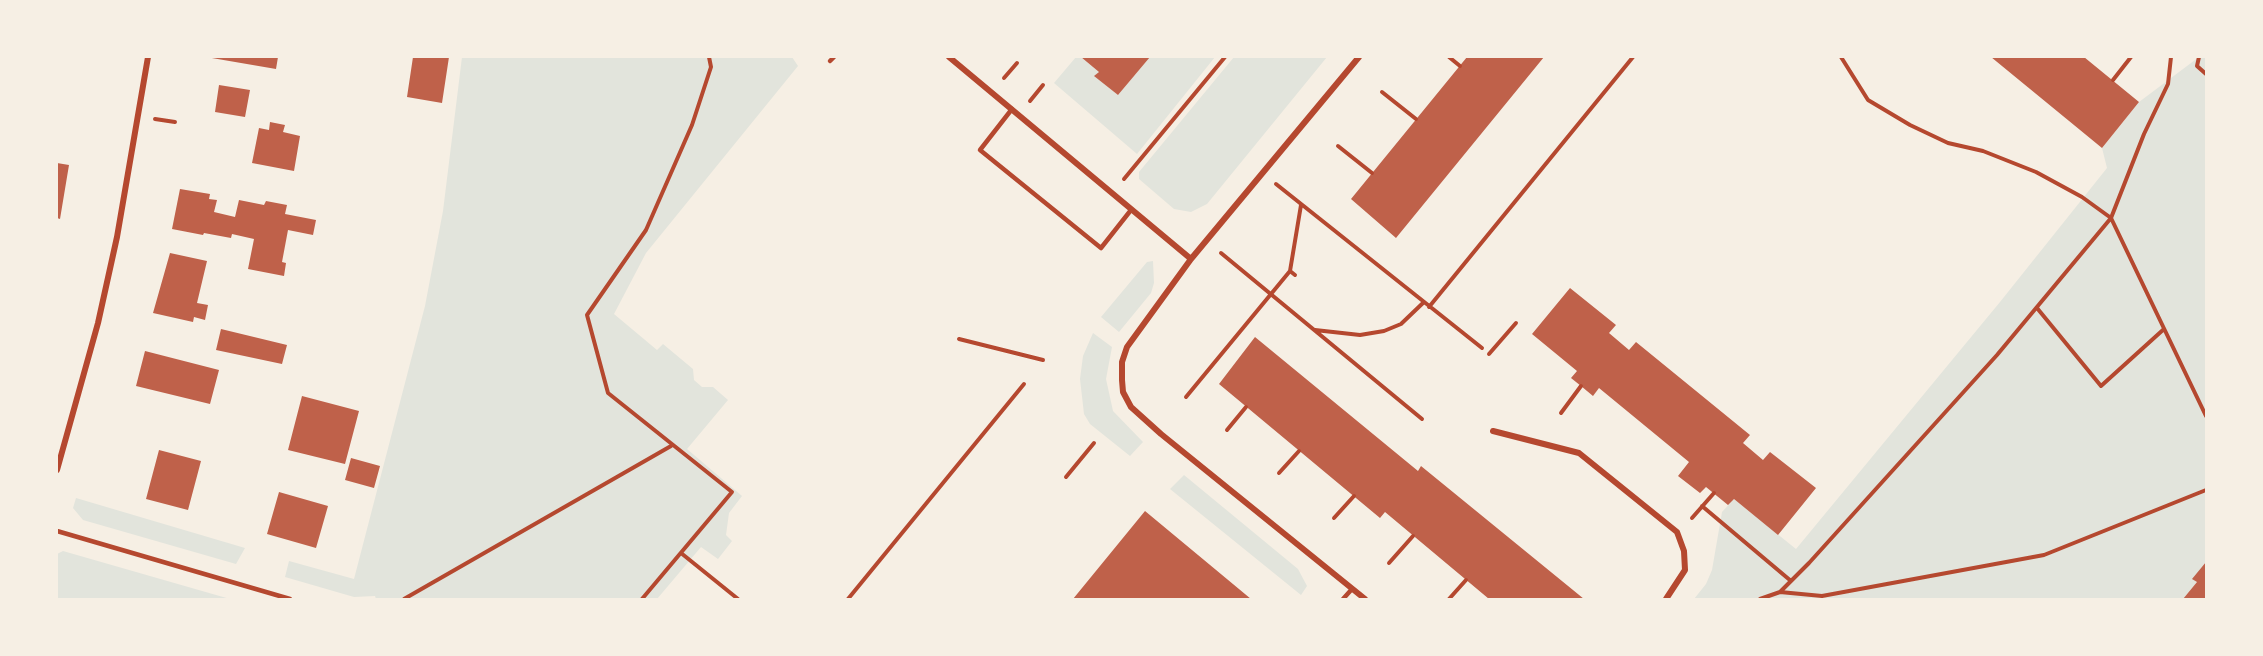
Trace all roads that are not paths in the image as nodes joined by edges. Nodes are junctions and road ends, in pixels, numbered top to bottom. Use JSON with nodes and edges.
{"nodes":[{"id":1,"x":148,"y":57,"type":"edge"},
{"id":2,"x":949,"y":57,"type":"edge"},
{"id":3,"x":1359,"y":57,"type":"edge"},
{"id":4,"x":1012,"y":110,"type":"junction"},
{"id":5,"x":1131,"y":210,"type":"junction"},
{"id":6,"x":1191,"y":259,"type":"junction"},
{"id":7,"x":1493,"y":431,"type":"dead end"},
{"id":8,"x":57,"y":470,"type":"edge"},
{"id":9,"x":57,"y":531,"type":"edge"},
{"id":10,"x":1352,"y":589,"type":"junction"},
{"id":11,"x":290,"y":599,"type":"edge"},
{"id":12,"x":1343,"y":599,"type":"edge"},
{"id":13,"x":1365,"y":599,"type":"edge"},
{"id":14,"x":1666,"y":599,"type":"edge"}],
"edges":[{"from":1,"to":8,"type":"street"},
{"from":2,"to":4,"type":"street"},
{"from":3,"to":6,"type":"street"},
{"from":4,"to":5,"type":"street"},
{"from":4,"to":5,"type":"lane"},
{"from":5,"to":6,"type":"street"},
{"from":6,"to":10,"type":"street"},
{"from":7,"to":14,"type":"street"},
{"from":9,"to":11,"type":"lane"},
{"from":10,"to":12,"type":"lane"},
{"from":10,"to":13,"type":"street"}]}
